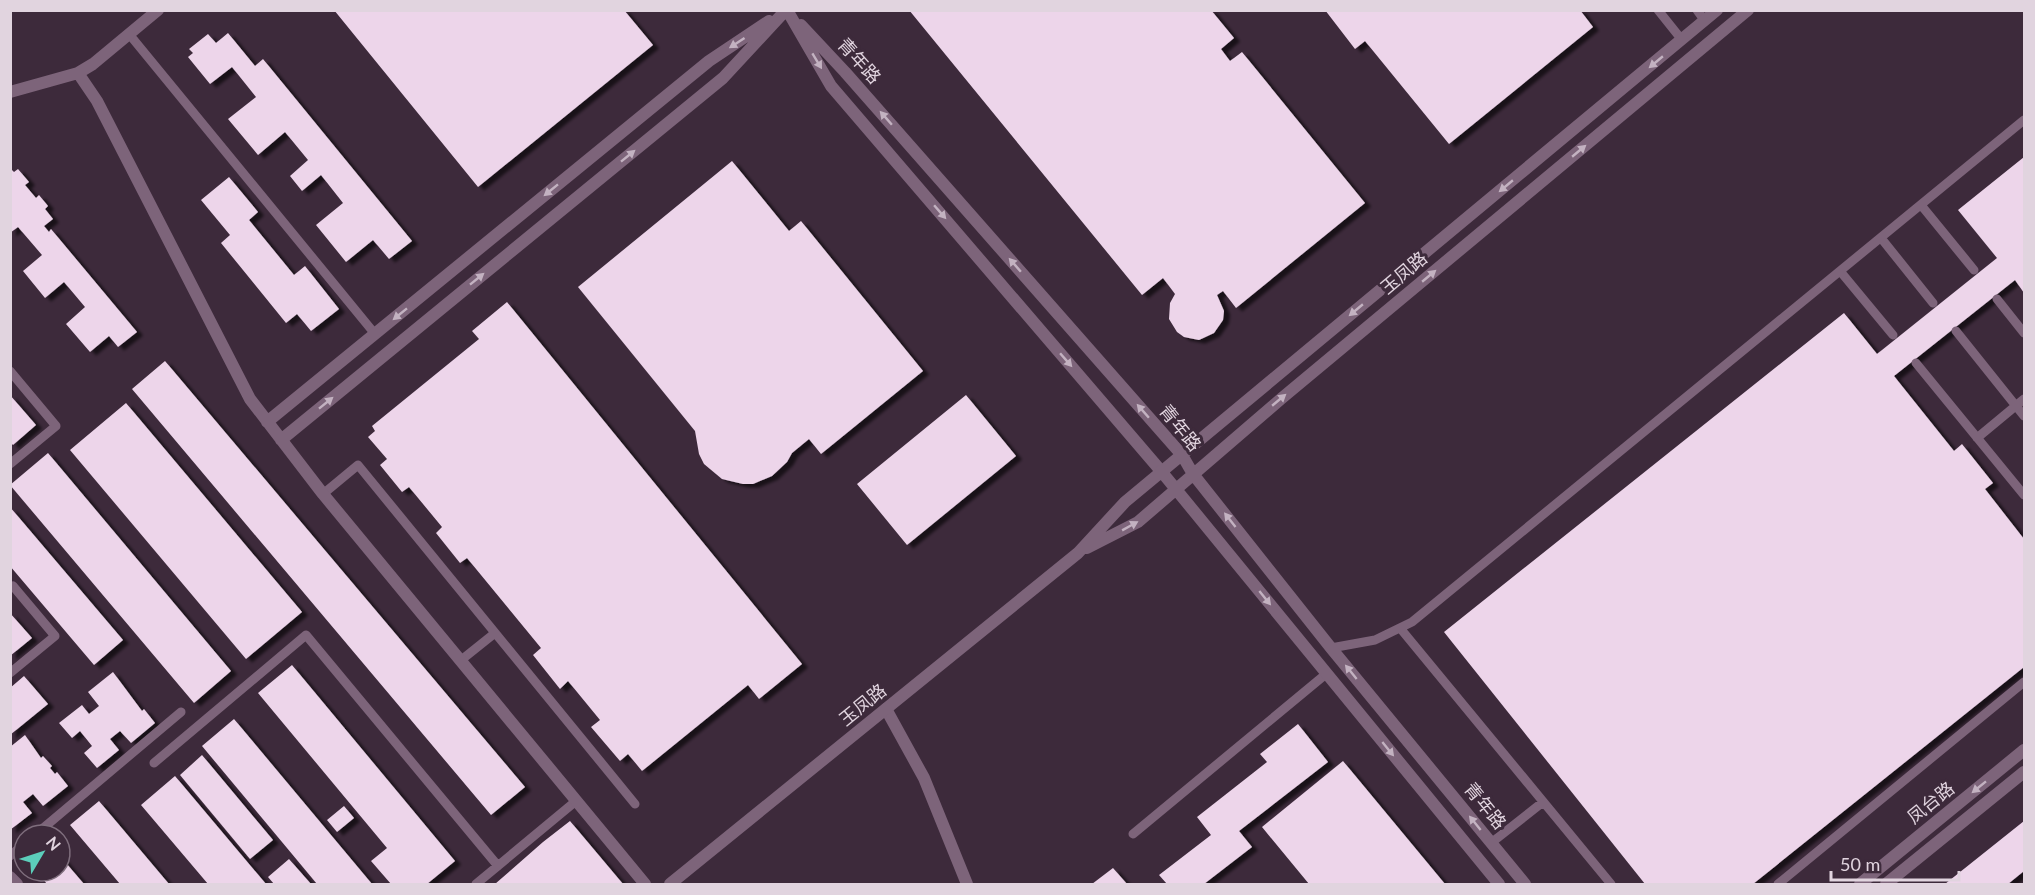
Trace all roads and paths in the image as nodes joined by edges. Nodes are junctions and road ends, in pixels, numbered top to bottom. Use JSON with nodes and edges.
{"nodes":[{"id":1,"x":158,"y":10,"type":"edge"},
{"id":2,"x":786,"y":10,"type":"edge"},
{"id":3,"x":1658,"y":10,"type":"edge"},
{"id":4,"x":1696,"y":10,"type":"edge"},
{"id":5,"x":1717,"y":10,"type":"edge"},
{"id":6,"x":1748,"y":10,"type":"edge"},
{"id":7,"x":1705,"y":21,"type":"junction"},
{"id":8,"x":129,"y":34,"type":"junction"},
{"id":9,"x":1682,"y":40,"type":"junction"},
{"id":10,"x":78,"y":73,"type":"junction"},
{"id":11,"x":10,"y":92,"type":"edge"},
{"id":12,"x":2025,"y":120,"type":"edge"},
{"id":13,"x":1922,"y":205,"type":"junction"},
{"id":14,"x":1881,"y":238,"type":"junction"},
{"id":15,"x":1974,"y":270,"type":"dead end"},
{"id":16,"x":1840,"y":271,"type":"junction"},
{"id":17,"x":1997,"y":299,"type":"dead end"},
{"id":18,"x":1933,"y":303,"type":"dead end"},
{"id":19,"x":1956,"y":331,"type":"dead end"},
{"id":20,"x":2025,"y":333,"type":"edge"},
{"id":21,"x":375,"y":334,"type":"junction"},
{"id":22,"x":1893,"y":335,"type":"dead end"},
{"id":23,"x":1916,"y":363,"type":"dead end"},
{"id":24,"x":10,"y":371,"type":"edge"},
{"id":25,"x":2025,"y":399,"type":"edge"},
{"id":26,"x":2016,"y":406,"type":"junction"},
{"id":27,"x":2025,"y":416,"type":"edge"},
{"id":28,"x":267,"y":422,"type":"junction"},
{"id":29,"x":1977,"y":438,"type":"junction"},
{"id":30,"x":281,"y":440,"type":"junction"},
{"id":31,"x":1182,"y":455,"type":"junction"},
{"id":32,"x":10,"y":464,"type":"edge"},
{"id":33,"x":1161,"y":471,"type":"junction"},
{"id":34,"x":1193,"y":474,"type":"junction"},
{"id":35,"x":1176,"y":490,"type":"junction"},
{"id":36,"x":322,"y":494,"type":"junction"},
{"id":37,"x":2025,"y":495,"type":"edge"},
{"id":38,"x":1078,"y":553,"type":"junction"},
{"id":39,"x":10,"y":588,"type":"edge"},
{"id":40,"x":1400,"y":628,"type":"junction"},
{"id":41,"x":495,"y":633,"type":"junction"},
{"id":42,"x":1331,"y":648,"type":"junction"},
{"id":43,"x":460,"y":661,"type":"junction"},
{"id":44,"x":10,"y":673,"type":"edge"},
{"id":45,"x":1326,"y":674,"type":"junction"},
{"id":46,"x":2025,"y":682,"type":"edge"},
{"id":47,"x":886,"y":710,"type":"junction"},
{"id":48,"x":181,"y":712,"type":"dead end"},
{"id":49,"x":2025,"y":750,"type":"edge"},
{"id":50,"x":154,"y":763,"type":"dead end"},
{"id":51,"x":2025,"y":772,"type":"edge"},
{"id":52,"x":576,"y":801,"type":"junction"},
{"id":53,"x":1543,"y":802,"type":"junction"},
{"id":54,"x":635,"y":804,"type":"dead end"},
{"id":55,"x":49,"y":823,"type":"edge"},
{"id":56,"x":1133,"y":834,"type":"dead end"},
{"id":57,"x":1491,"y":843,"type":"junction"},
{"id":58,"x":498,"y":866,"type":"junction"},
{"id":59,"x":10,"y":877,"type":"edge"},
{"id":60,"x":17,"y":885,"type":"edge"},
{"id":61,"x":476,"y":885,"type":"edge"},
{"id":62,"x":645,"y":885,"type":"edge"},
{"id":63,"x":670,"y":885,"type":"edge"},
{"id":64,"x":967,"y":885,"type":"edge"},
{"id":65,"x":1499,"y":885,"type":"edge"},
{"id":66,"x":1525,"y":885,"type":"edge"},
{"id":67,"x":1611,"y":885,"type":"edge"},
{"id":68,"x":1778,"y":885,"type":"edge"},
{"id":69,"x":1860,"y":885,"type":"edge"},
{"id":70,"x":1886,"y":885,"type":"edge"}],
"edges":[{"from":1,"to":8,"type":"street"},
{"from":2,"to":21,"type":"street","one_way":true},
{"from":30,"to":2,"type":"street","one_way":true},
{"from":31,"to":2,"type":"street","name":"青年路","one_way":true},
{"from":2,"to":33,"type":"street","name":"青年路","one_way":true},
{"from":3,"to":9,"type":"lane"},
{"from":4,"to":7,"type":"lane"},
{"from":5,"to":7,"type":"street","name":"玉凤路"},
{"from":34,"to":6,"type":"street","name":"玉凤路","one_way":true},
{"from":7,"to":9,"type":"street","name":"玉凤路"},
{"from":8,"to":10,"type":"street"},
{"from":8,"to":21,"type":"lane"},
{"from":9,"to":31,"type":"street","name":"玉凤路","one_way":true},
{"from":10,"to":11,"type":"street"},
{"from":10,"to":28,"type":"street"},
{"from":12,"to":13,"type":"lane"},
{"from":13,"to":14,"type":"lane"},
{"from":13,"to":15,"type":"lane"},
{"from":14,"to":16,"type":"lane"},
{"from":14,"to":18,"type":"lane"},
{"from":16,"to":22,"type":"lane"},
{"from":16,"to":40,"type":"lane"},
{"from":17,"to":20,"type":"lane"},
{"from":19,"to":26,"type":"lane"},
{"from":21,"to":28,"type":"street"},
{"from":23,"to":29,"type":"lane"},
{"from":24,"to":32,"type":"lane"},
{"from":25,"to":26,"type":"lane"},
{"from":26,"to":27,"type":"lane"},
{"from":26,"to":29,"type":"lane"},
{"from":28,"to":30,"type":"street"},
{"from":29,"to":37,"type":"lane"},
{"from":30,"to":36,"type":"street"},
{"from":31,"to":33,"type":"street","name":"玉凤路"},
{"from":31,"to":34,"type":"street","name":"青年路"},
{"from":33,"to":35,"type":"street","name":"青年路"},
{"from":33,"to":38,"type":"street","name":"玉凤路"},
{"from":34,"to":35,"type":"street","name":"玉凤路"},
{"from":42,"to":34,"type":"street","name":"青年路","one_way":true},
{"from":38,"to":35,"type":"street","name":"玉凤路","one_way":true},
{"from":35,"to":45,"type":"street","name":"青年路","one_way":true},
{"from":36,"to":41,"type":"lane"},
{"from":36,"to":43,"type":"street"},
{"from":38,"to":47,"type":"street","name":"玉凤路"},
{"from":39,"to":44,"type":"lane"},
{"from":40,"to":42,"type":"lane"},
{"from":40,"to":53,"type":"lane"},
{"from":41,"to":43,"type":"lane"},
{"from":41,"to":54,"type":"lane"},
{"from":57,"to":42,"type":"street","name":"青年路","one_way":true},
{"from":43,"to":52,"type":"street"},
{"from":45,"to":56,"type":"lane"},
{"from":45,"to":65,"type":"street","name":"青年路","one_way":true},
{"from":46,"to":68,"type":"lane"},
{"from":47,"to":63,"type":"street","name":"玉凤路"},
{"from":47,"to":64,"type":"street"},
{"from":48,"to":55,"type":"lane"},
{"from":49,"to":69,"type":"street","name":"凤台路","one_way":true},
{"from":50,"to":58,"type":"lane"},
{"from":51,"to":70,"type":"street","name":"凤台路"},
{"from":52,"to":58,"type":"lane"},
{"from":52,"to":62,"type":"street"},
{"from":53,"to":57,"type":"lane"},
{"from":53,"to":67,"type":"lane"},
{"from":57,"to":66,"type":"street","name":"青年路"},
{"from":58,"to":61,"type":"lane"},
{"from":59,"to":60,"type":"street"}]}
